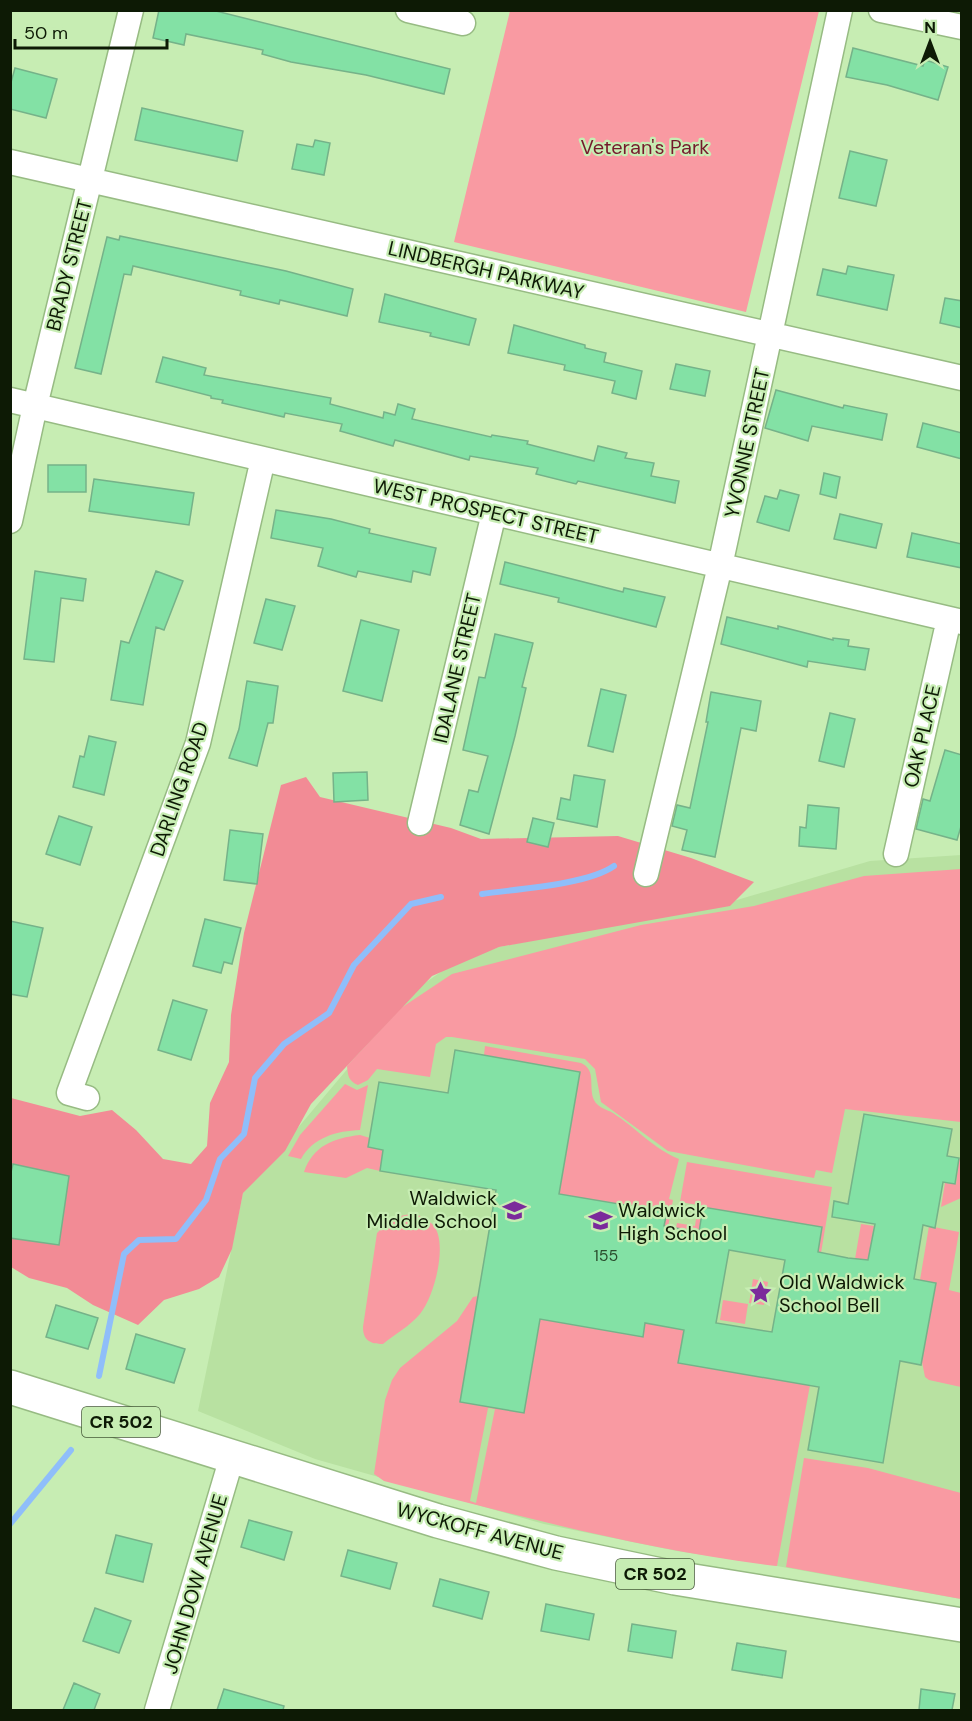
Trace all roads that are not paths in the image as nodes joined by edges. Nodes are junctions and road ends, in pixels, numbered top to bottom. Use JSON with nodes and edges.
{"nodes":[{"id":1,"x":131,"y":10,"type":"edge"},
{"id":2,"x":408,"y":10,"type":"edge"},
{"id":3,"x":840,"y":10,"type":"edge"},
{"id":4,"x":881,"y":10,"type":"edge"},
{"id":5,"x":463,"y":23,"type":"dead end"},
{"id":6,"x":962,"y":27,"type":"edge"},
{"id":7,"x":10,"y":162,"type":"edge"},
{"id":8,"x":90,"y":180,"type":"junction"},
{"id":9,"x":770,"y":334,"type":"junction"},
{"id":10,"x":962,"y":378,"type":"edge"},
{"id":11,"x":10,"y":400,"type":"edge"},
{"id":12,"x":35,"y":406,"type":"junction"},
{"id":13,"x":263,"y":459,"type":"junction"},
{"id":14,"x":494,"y":513,"type":"junction"},
{"id":15,"x":10,"y":521,"type":"edge"},
{"id":16,"x":720,"y":566,"type":"junction"},
{"id":17,"x":955,"y":620,"type":"edge"},
{"id":18,"x":420,"y":823,"type":"dead end"},
{"id":19,"x":896,"y":854,"type":"dead end"},
{"id":20,"x":646,"y":874,"type":"dead end"},
{"id":21,"x":87,"y":1098,"type":"dead end"},
{"id":22,"x":10,"y":1387,"type":"edge"},
{"id":23,"x":232,"y":1457,"type":"junction"},
{"id":24,"x":962,"y":1625,"type":"edge"},
{"id":25,"x":157,"y":1710,"type":"edge"}],
"edges":[{"from":1,"to":8,"type":"street","name":"BRADY STREET"},
{"from":2,"to":5,"type":"street"},
{"from":3,"to":9,"type":"street","name":"YVONNE STREET"},
{"from":4,"to":6,"type":"street"},
{"from":7,"to":8,"type":"street","name":"LINDBERGH PARKWAY"},
{"from":8,"to":9,"type":"street","name":"LINDBERGH PARKWAY"},
{"from":8,"to":12,"type":"street","name":"BRADY STREET"},
{"from":9,"to":10,"type":"street","name":"LINDBERGH PARKWAY"},
{"from":9,"to":16,"type":"street","name":"YVONNE STREET"},
{"from":11,"to":12,"type":"street","name":"WEST PROSPECT STREET"},
{"from":12,"to":13,"type":"street","name":"WEST PROSPECT STREET"},
{"from":12,"to":15,"type":"street","name":"BRADY STREET"},
{"from":13,"to":14,"type":"street","name":"WEST PROSPECT STREET"},
{"from":13,"to":21,"type":"street","name":"DARLING ROAD"},
{"from":14,"to":16,"type":"street","name":"WEST PROSPECT STREET"},
{"from":14,"to":18,"type":"street","name":"IDALANE STREET"},
{"from":16,"to":17,"type":"street","name":"WEST PROSPECT STREET"},
{"from":16,"to":20,"type":"street","name":"YVONNE STREET"},
{"from":17,"to":19,"type":"street","name":"OAK PLACE"},
{"from":22,"to":23,"type":"main road","name":"WYCKOFF AVENUE","number":"CR 502"},
{"from":23,"to":24,"type":"main road","name":"WYCKOFF AVENUE","number":"CR 502"},
{"from":23,"to":25,"type":"street","name":"JOHN DOW AVENUE"}]}
